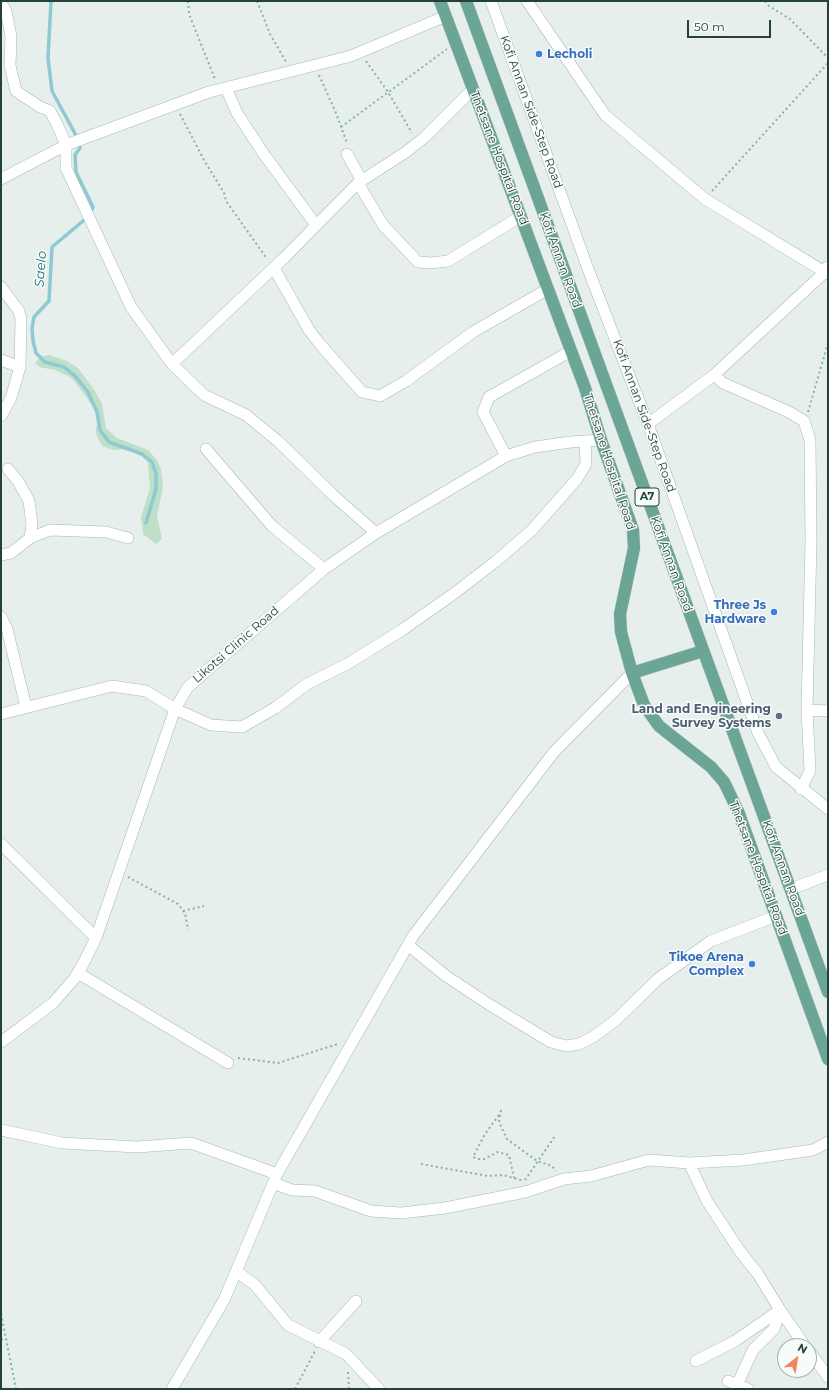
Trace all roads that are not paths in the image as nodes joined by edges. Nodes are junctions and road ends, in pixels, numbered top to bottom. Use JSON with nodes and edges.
{"nodes":[{"id":1,"x":440,"y":1,"type":"edge"},
{"id":2,"x":466,"y":1,"type":"edge"},
{"id":3,"x":491,"y":1,"type":"edge"},
{"id":4,"x":527,"y":1,"type":"edge"},
{"id":5,"x":1,"y":2,"type":"edge"},
{"id":6,"x":446,"y":16,"type":"junction"},
{"id":7,"x":223,"y":89,"type":"junction"},
{"id":8,"x":473,"y":89,"type":"junction"},
{"id":9,"x":66,"y":146,"type":"junction"},
{"id":10,"x":347,"y":154,"type":"road end"},
{"id":11,"x":1,"y":179,"type":"edge"},
{"id":12,"x":360,"y":182,"type":"junction"},
{"id":13,"x":521,"y":216,"type":"junction"},
{"id":14,"x":316,"y":225,"type":"junction"},
{"id":15,"x":274,"y":268,"type":"junction"},
{"id":16,"x":827,"y":270,"type":"edge"},
{"id":17,"x":1,"y":287,"type":"edge"},
{"id":18,"x":548,"y":289,"type":"junction"},
{"id":19,"x":571,"y":350,"type":"junction"},
{"id":20,"x":1,"y":360,"type":"edge"},
{"id":21,"x":172,"y":364,"type":"junction"},
{"id":22,"x":20,"y":368,"type":"junction"},
{"id":23,"x":714,"y":375,"type":"junction"},
{"id":24,"x":1,"y":416,"type":"edge"},
{"id":25,"x":648,"y":424,"type":"junction"},
{"id":26,"x":601,"y":440,"type":"junction"},
{"id":27,"x":585,"y":441,"type":"junction"},
{"id":28,"x":206,"y":449,"type":"dead end"},
{"id":29,"x":506,"y":456,"type":"junction"},
{"id":30,"x":8,"y":469,"type":"dead end"},
{"id":31,"x":376,"y":533,"type":"junction"},
{"id":32,"x":30,"y":538,"type":"junction"},
{"id":33,"x":128,"y":538,"type":"dead end"},
{"id":34,"x":1,"y":555,"type":"edge"},
{"id":35,"x":324,"y":569,"type":"junction"},
{"id":36,"x":1,"y":617,"type":"edge"},
{"id":37,"x":703,"y":651,"type":"junction"},
{"id":38,"x":632,"y":672,"type":"junction"},
{"id":39,"x":26,"y":707,"type":"junction"},
{"id":40,"x":175,"y":709,"type":"junction"},
{"id":41,"x":807,"y":710,"type":"junction"},
{"id":42,"x":828,"y":711,"type":"edge"},
{"id":43,"x":1,"y":714,"type":"edge"},
{"id":44,"x":801,"y":789,"type":"junction"},
{"id":45,"x":828,"y":808,"type":"edge"},
{"id":46,"x":1,"y":844,"type":"edge"},
{"id":47,"x":828,"y":875,"type":"edge"},
{"id":48,"x":791,"y":889,"type":"junction"},
{"id":49,"x":776,"y":916,"type":"junction"},
{"id":50,"x":96,"y":938,"type":"junction"},
{"id":51,"x":408,"y":944,"type":"junction"},
{"id":52,"x":78,"y":973,"type":"junction"},
{"id":53,"x":828,"y":992,"type":"edge"},
{"id":54,"x":1,"y":1042,"type":"edge"},
{"id":55,"x":828,"y":1059,"type":"edge"},
{"id":56,"x":228,"y":1063,"type":"road end"},
{"id":57,"x":1,"y":1130,"type":"edge"},
{"id":58,"x":828,"y":1142,"type":"edge"},
{"id":59,"x":689,"y":1163,"type":"junction"},
{"id":60,"x":275,"y":1178,"type":"junction"},
{"id":61,"x":236,"y":1271,"type":"junction"},
{"id":62,"x":356,"y":1301,"type":"dead end"},
{"id":63,"x":780,"y":1310,"type":"junction"},
{"id":64,"x":799,"y":1338,"type":"edge"},
{"id":65,"x":319,"y":1342,"type":"junction"},
{"id":66,"x":696,"y":1361,"type":"dead end"},
{"id":67,"x":817,"y":1362,"type":"edge"},
{"id":68,"x":828,"y":1377,"type":"edge"},
{"id":69,"x":172,"y":1389,"type":"edge"},
{"id":70,"x":379,"y":1389,"type":"edge"},
{"id":71,"x":748,"y":1389,"type":"edge"}],
"edges":[{"from":1,"to":6,"type":"main road","name":"Thetsane Hospital Road"},
{"from":2,"to":37,"type":"main road","name":"Kofi Annan Road","number":"A7"},
{"from":3,"to":25,"type":"street","name":"Kofi Annan Side-Step Road"},
{"from":4,"to":16,"type":"street"},
{"from":5,"to":9,"type":"street"},
{"from":6,"to":7,"type":"street"},
{"from":6,"to":8,"type":"main road","name":"Thetsane Hospital Road"},
{"from":7,"to":9,"type":"street"},
{"from":7,"to":14,"type":"street"},
{"from":8,"to":12,"type":"street"},
{"from":8,"to":13,"type":"main road","name":"Thetsane Hospital Road"},
{"from":9,"to":11,"type":"street"},
{"from":9,"to":21,"type":"street"},
{"from":10,"to":12,"type":"street"},
{"from":12,"to":13,"type":"street"},
{"from":12,"to":14,"type":"street"},
{"from":13,"to":18,"type":"main road","name":"Thetsane Hospital Road"},
{"from":14,"to":15,"type":"street"},
{"from":15,"to":18,"type":"street"},
{"from":15,"to":21,"type":"street"},
{"from":16,"to":23,"type":"street"},
{"from":17,"to":22,"type":"street"},
{"from":18,"to":19,"type":"main road","name":"Thetsane Hospital Road"},
{"from":19,"to":26,"type":"main road","name":"Thetsane Hospital Road"},
{"from":19,"to":29,"type":"street"},
{"from":20,"to":22,"type":"street"},
{"from":21,"to":31,"type":"street"},
{"from":22,"to":24,"type":"street"},
{"from":23,"to":25,"type":"street"},
{"from":23,"to":41,"type":"street"},
{"from":25,"to":44,"type":"street","name":"Kofi Annan Side-Step Road"},
{"from":26,"to":27,"type":"street","name":"Likotsi Clinic Road"},
{"from":26,"to":38,"type":"main road","name":"Thetsane Hospital Road"},
{"from":27,"to":29,"type":"street","name":"Likotsi Clinic Road"},
{"from":27,"to":40,"type":"street"},
{"from":28,"to":35,"type":"street"},
{"from":29,"to":31,"type":"street","name":"Likotsi Clinic Road"},
{"from":30,"to":32,"type":"street"},
{"from":31,"to":35,"type":"street","name":"Likotsi Clinic Road"},
{"from":32,"to":33,"type":"street"},
{"from":32,"to":34,"type":"street"},
{"from":35,"to":40,"type":"street","name":"Likotsi Clinic Road"},
{"from":36,"to":39,"type":"street"},
{"from":37,"to":38,"type":"main road"},
{"from":37,"to":48,"type":"main road","name":"Kofi Annan Road","number":"A7"},
{"from":38,"to":49,"type":"main road","name":"Thetsane Hospital Road"},
{"from":38,"to":51,"type":"street"},
{"from":39,"to":40,"type":"street"},
{"from":39,"to":43,"type":"street"},
{"from":40,"to":50,"type":"street","name":"Likotsi Clinic Road"},
{"from":41,"to":42,"type":"street"},
{"from":41,"to":44,"type":"street"},
{"from":44,"to":45,"type":"street","name":"Kofi Annan Side-Step Road"},
{"from":46,"to":50,"type":"street"},
{"from":47,"to":48,"type":"street"},
{"from":48,"to":53,"type":"main road","name":"Kofi Annan Road","number":"A7"},
{"from":49,"to":51,"type":"street"},
{"from":49,"to":55,"type":"main road","name":"Thetsane Hospital Road"},
{"from":50,"to":52,"type":"street","name":"Likotsi Clinic Road"},
{"from":51,"to":60,"type":"street"},
{"from":52,"to":54,"type":"street","name":"Likotsi Clinic Road"},
{"from":52,"to":56,"type":"street"},
{"from":57,"to":60,"type":"street"},
{"from":58,"to":59,"type":"street"},
{"from":59,"to":60,"type":"street"},
{"from":59,"to":63,"type":"street"},
{"from":60,"to":61,"type":"street"},
{"from":61,"to":65,"type":"street"},
{"from":61,"to":69,"type":"street"},
{"from":62,"to":65,"type":"street"},
{"from":63,"to":64,"type":"street"},
{"from":63,"to":66,"type":"street"},
{"from":63,"to":71,"type":"street"},
{"from":65,"to":70,"type":"street"},
{"from":67,"to":68,"type":"street"}]}
